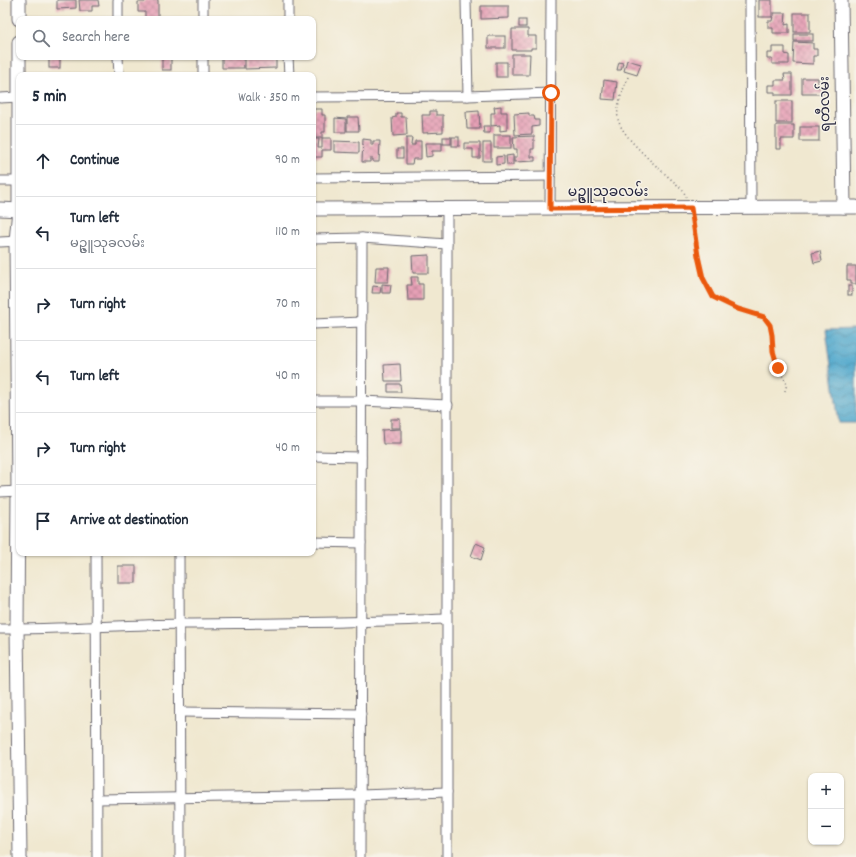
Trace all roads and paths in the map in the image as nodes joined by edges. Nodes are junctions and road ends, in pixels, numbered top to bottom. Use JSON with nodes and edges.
{"nodes":[{"id":1,"x":19,"y":0,"type":"edge"},
{"id":2,"x":118,"y":0,"type":"edge"},
{"id":3,"x":203,"y":0,"type":"edge"},
{"id":4,"x":288,"y":0,"type":"edge"},
{"id":5,"x":466,"y":0,"type":"edge"},
{"id":6,"x":551,"y":0,"type":"edge"},
{"id":7,"x":750,"y":0,"type":"edge"},
{"id":8,"x":841,"y":0,"type":"edge"},
{"id":9,"x":19,"y":16,"type":"edge"},
{"id":10,"x":118,"y":16,"type":"edge"},
{"id":11,"x":203,"y":16,"type":"edge"},
{"id":12,"x":288,"y":16,"type":"edge"},
{"id":13,"x":19,"y":60,"type":"edge"},
{"id":14,"x":118,"y":60,"type":"edge"},
{"id":15,"x":203,"y":60,"type":"edge"},
{"id":16,"x":288,"y":60,"type":"edge"},
{"id":17,"x":19,"y":72,"type":"edge"},
{"id":18,"x":119,"y":72,"type":"edge"},
{"id":19,"x":203,"y":72,"type":"edge"},
{"id":20,"x":288,"y":72,"type":"edge"},
{"id":21,"x":628,"y":77,"type":"dead end"},
{"id":22,"x":551,"y":93,"type":"junction"},
{"id":23,"x":468,"y":96,"type":"junction"},
{"id":24,"x":16,"y":97,"type":"edge"},
{"id":25,"x":316,"y":97,"type":"edge"},
{"id":26,"x":0,"y":98,"type":"edge"},
{"id":27,"x":550,"y":176,"type":"junction"},
{"id":28,"x":316,"y":178,"type":"edge"},
{"id":29,"x":0,"y":181,"type":"edge"},
{"id":30,"x":16,"y":181,"type":"edge"},
{"id":31,"x":850,"y":207,"type":"edge"},
{"id":32,"x":691,"y":208,"type":"junction"},
{"id":33,"x":751,"y":208,"type":"junction"},
{"id":34,"x":0,"y":209,"type":"edge"},
{"id":35,"x":316,"y":209,"type":"edge"},
{"id":36,"x":447,"y":209,"type":"junction"},
{"id":37,"x":550,"y":209,"type":"junction"},
{"id":38,"x":16,"y":210,"type":"edge"},
{"id":39,"x":362,"y":238,"type":"junction"},
{"id":40,"x":316,"y":239,"type":"edge"},
{"id":41,"x":16,"y":241,"type":"edge"},
{"id":42,"x":0,"y":242,"type":"edge"},
{"id":43,"x":447,"y":244,"type":"junction"},
{"id":44,"x":362,"y":322,"type":"junction"},
{"id":45,"x":316,"y":324,"type":"edge"},
{"id":46,"x":784,"y":394,"type":"dead end"},
{"id":47,"x":316,"y":401,"type":"edge"},
{"id":48,"x":362,"y":401,"type":"junction"},
{"id":49,"x":448,"y":405,"type":"junction"},
{"id":50,"x":316,"y":456,"type":"edge"},
{"id":51,"x":361,"y":457,"type":"junction"},
{"id":52,"x":16,"y":491,"type":"edge"},
{"id":53,"x":0,"y":492,"type":"edge"},
{"id":54,"x":316,"y":542,"type":"edge"},
{"id":55,"x":361,"y":543,"type":"junction"},
{"id":56,"x":18,"y":556,"type":"edge"},
{"id":57,"x":96,"y":556,"type":"edge"},
{"id":58,"x":179,"y":556,"type":"edge"},
{"id":59,"x":446,"y":619,"type":"junction"},
{"id":60,"x":362,"y":623,"type":"junction"},
{"id":61,"x":180,"y":624,"type":"junction"},
{"id":62,"x":97,"y":628,"type":"junction"},
{"id":63,"x":0,"y":629,"type":"edge"},
{"id":64,"x":17,"y":629,"type":"junction"},
{"id":65,"x":180,"y":712,"type":"junction"},
{"id":66,"x":361,"y":714,"type":"junction"},
{"id":67,"x":447,"y":792,"type":"junction"},
{"id":68,"x":360,"y":795,"type":"junction"},
{"id":69,"x":180,"y":797,"type":"junction"},
{"id":70,"x":97,"y":799,"type":"junction"},
{"id":71,"x":20,"y":857,"type":"edge"},
{"id":72,"x":97,"y":857,"type":"edge"},
{"id":73,"x":180,"y":857,"type":"edge"},
{"id":74,"x":360,"y":857,"type":"edge"},
{"id":75,"x":447,"y":857,"type":"edge"}],
"edges":[{"from":1,"to":9,"type":"street"},
{"from":2,"to":10,"type":"street"},
{"from":3,"to":11,"type":"street"},
{"from":4,"to":12,"type":"street"},
{"from":5,"to":23,"type":"street"},
{"from":6,"to":22,"type":"street"},
{"from":7,"to":33,"type":"street"},
{"from":8,"to":31,"type":"street","name":"ရတီလမ်း"},
{"from":13,"to":17,"type":"street"},
{"from":14,"to":18,"type":"street"},
{"from":15,"to":19,"type":"street"},
{"from":16,"to":20,"type":"street"},
{"from":21,"to":32,"type":"path"},
{"from":22,"to":23,"type":"street"},
{"from":22,"to":27,"type":"street"},
{"from":23,"to":25,"type":"street"},
{"from":24,"to":26,"type":"street"},
{"from":27,"to":28,"type":"street"},
{"from":27,"to":37,"type":"street"},
{"from":29,"to":30,"type":"street"},
{"from":31,"to":33,"type":"street","name":"မဥ္ဇူသုခလမ်း"},
{"from":32,"to":33,"type":"street","name":"မဥ္ဇူသုခလမ်း"},
{"from":32,"to":37,"type":"street","name":"မဥ္ဇူသုခလမ်း"},
{"from":32,"to":46,"type":"path"},
{"from":34,"to":38,"type":"street"},
{"from":35,"to":36,"type":"street","name":"မဥ္ဇူသုခလမ်း"},
{"from":36,"to":37,"type":"street","name":"မဥ္ဇူသုခလမ်း"},
{"from":36,"to":43,"type":"street"},
{"from":39,"to":40,"type":"street"},
{"from":39,"to":43,"type":"street"},
{"from":39,"to":44,"type":"street"},
{"from":41,"to":42,"type":"street"},
{"from":43,"to":49,"type":"street"},
{"from":44,"to":45,"type":"street"},
{"from":44,"to":48,"type":"street"},
{"from":47,"to":48,"type":"street"},
{"from":48,"to":49,"type":"street"},
{"from":48,"to":51,"type":"street"},
{"from":49,"to":59,"type":"street"},
{"from":50,"to":51,"type":"street"},
{"from":51,"to":55,"type":"street"},
{"from":52,"to":53,"type":"street"},
{"from":54,"to":55,"type":"street"},
{"from":55,"to":60,"type":"street"},
{"from":56,"to":64,"type":"street"},
{"from":57,"to":62,"type":"street"},
{"from":58,"to":61,"type":"street"},
{"from":59,"to":60,"type":"street"},
{"from":59,"to":67,"type":"street"},
{"from":60,"to":61,"type":"street"},
{"from":60,"to":66,"type":"street"},
{"from":61,"to":62,"type":"street"},
{"from":61,"to":65,"type":"street"},
{"from":62,"to":64,"type":"street"},
{"from":62,"to":70,"type":"street"},
{"from":63,"to":64,"type":"street"},
{"from":64,"to":71,"type":"street"},
{"from":65,"to":66,"type":"street"},
{"from":65,"to":69,"type":"street"},
{"from":66,"to":68,"type":"street"},
{"from":67,"to":68,"type":"street"},
{"from":67,"to":75,"type":"street"},
{"from":68,"to":69,"type":"street"},
{"from":68,"to":74,"type":"street"},
{"from":69,"to":70,"type":"street"},
{"from":69,"to":73,"type":"street"},
{"from":70,"to":72,"type":"street"}]}
